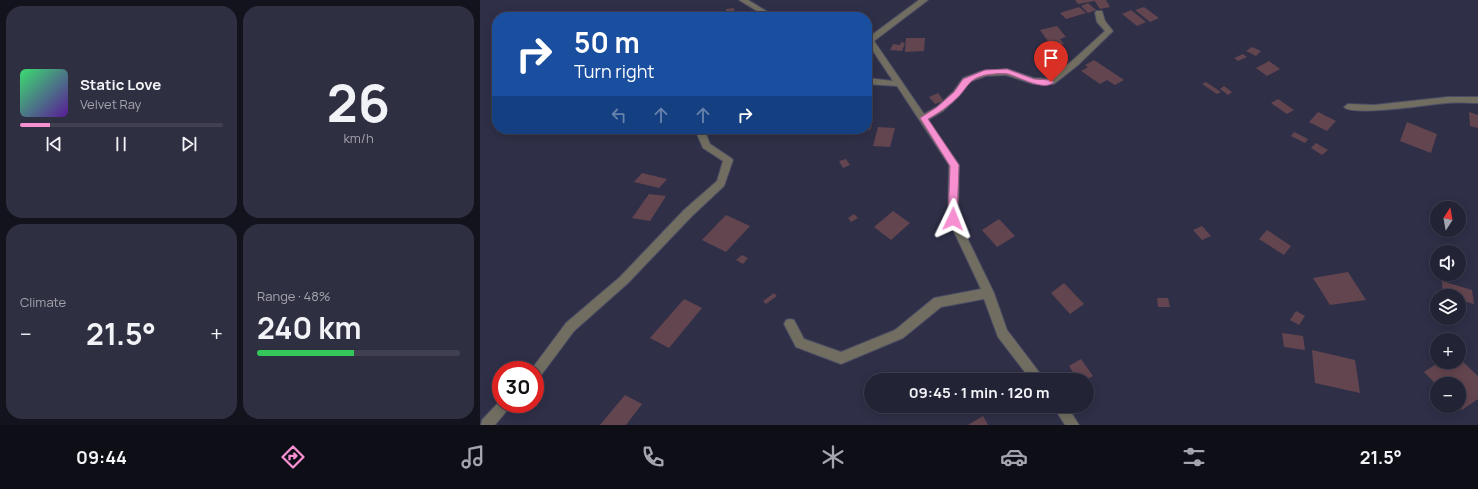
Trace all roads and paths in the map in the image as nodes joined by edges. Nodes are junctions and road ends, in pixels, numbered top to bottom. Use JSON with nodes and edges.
{"nodes":[{"id":1,"x":743,"y":0,"type":"edge"},
{"id":2,"x":924,"y":0,"type":"edge"},
{"id":3,"x":763,"y":12,"type":"edge"},
{"id":4,"x":1099,"y":12,"type":"dead end"},
{"id":5,"x":872,"y":38,"type":"edge"},
{"id":6,"x":872,"y":44,"type":"edge"},
{"id":7,"x":872,"y":82,"type":"edge"},
{"id":8,"x":901,"y":84,"type":"junction"},
{"id":9,"x":1478,"y":100,"type":"edge"},
{"id":10,"x":1348,"y":106,"type":"dead end"},
{"id":11,"x":924,"y":118,"type":"junction"},
{"id":12,"x":702,"y":134,"type":"edge"},
{"id":13,"x":988,"y":293,"type":"junction"},
{"id":14,"x":790,"y":324,"type":"dead end"},
{"id":15,"x":544,"y":362,"type":"edge"},
{"id":16,"x":1034,"y":373,"type":"edge"},
{"id":17,"x":498,"y":413,"type":"edge"},
{"id":18,"x":1064,"y":413,"type":"edge"},
{"id":19,"x":487,"y":425,"type":"edge"},
{"id":20,"x":1073,"y":425,"type":"edge"}],
"edges":[{"from":1,"to":3,"type":"street"},
{"from":2,"to":5,"type":"street"},
{"from":4,"to":11,"type":"street"},
{"from":6,"to":8,"type":"street"},
{"from":7,"to":8,"type":"street"},
{"from":8,"to":11,"type":"street"},
{"from":9,"to":10,"type":"street"},
{"from":11,"to":13,"type":"street"},
{"from":12,"to":15,"type":"street"},
{"from":13,"to":14,"type":"street"},
{"from":13,"to":16,"type":"street"},
{"from":17,"to":19,"type":"street"},
{"from":18,"to":20,"type":"street"}]}
